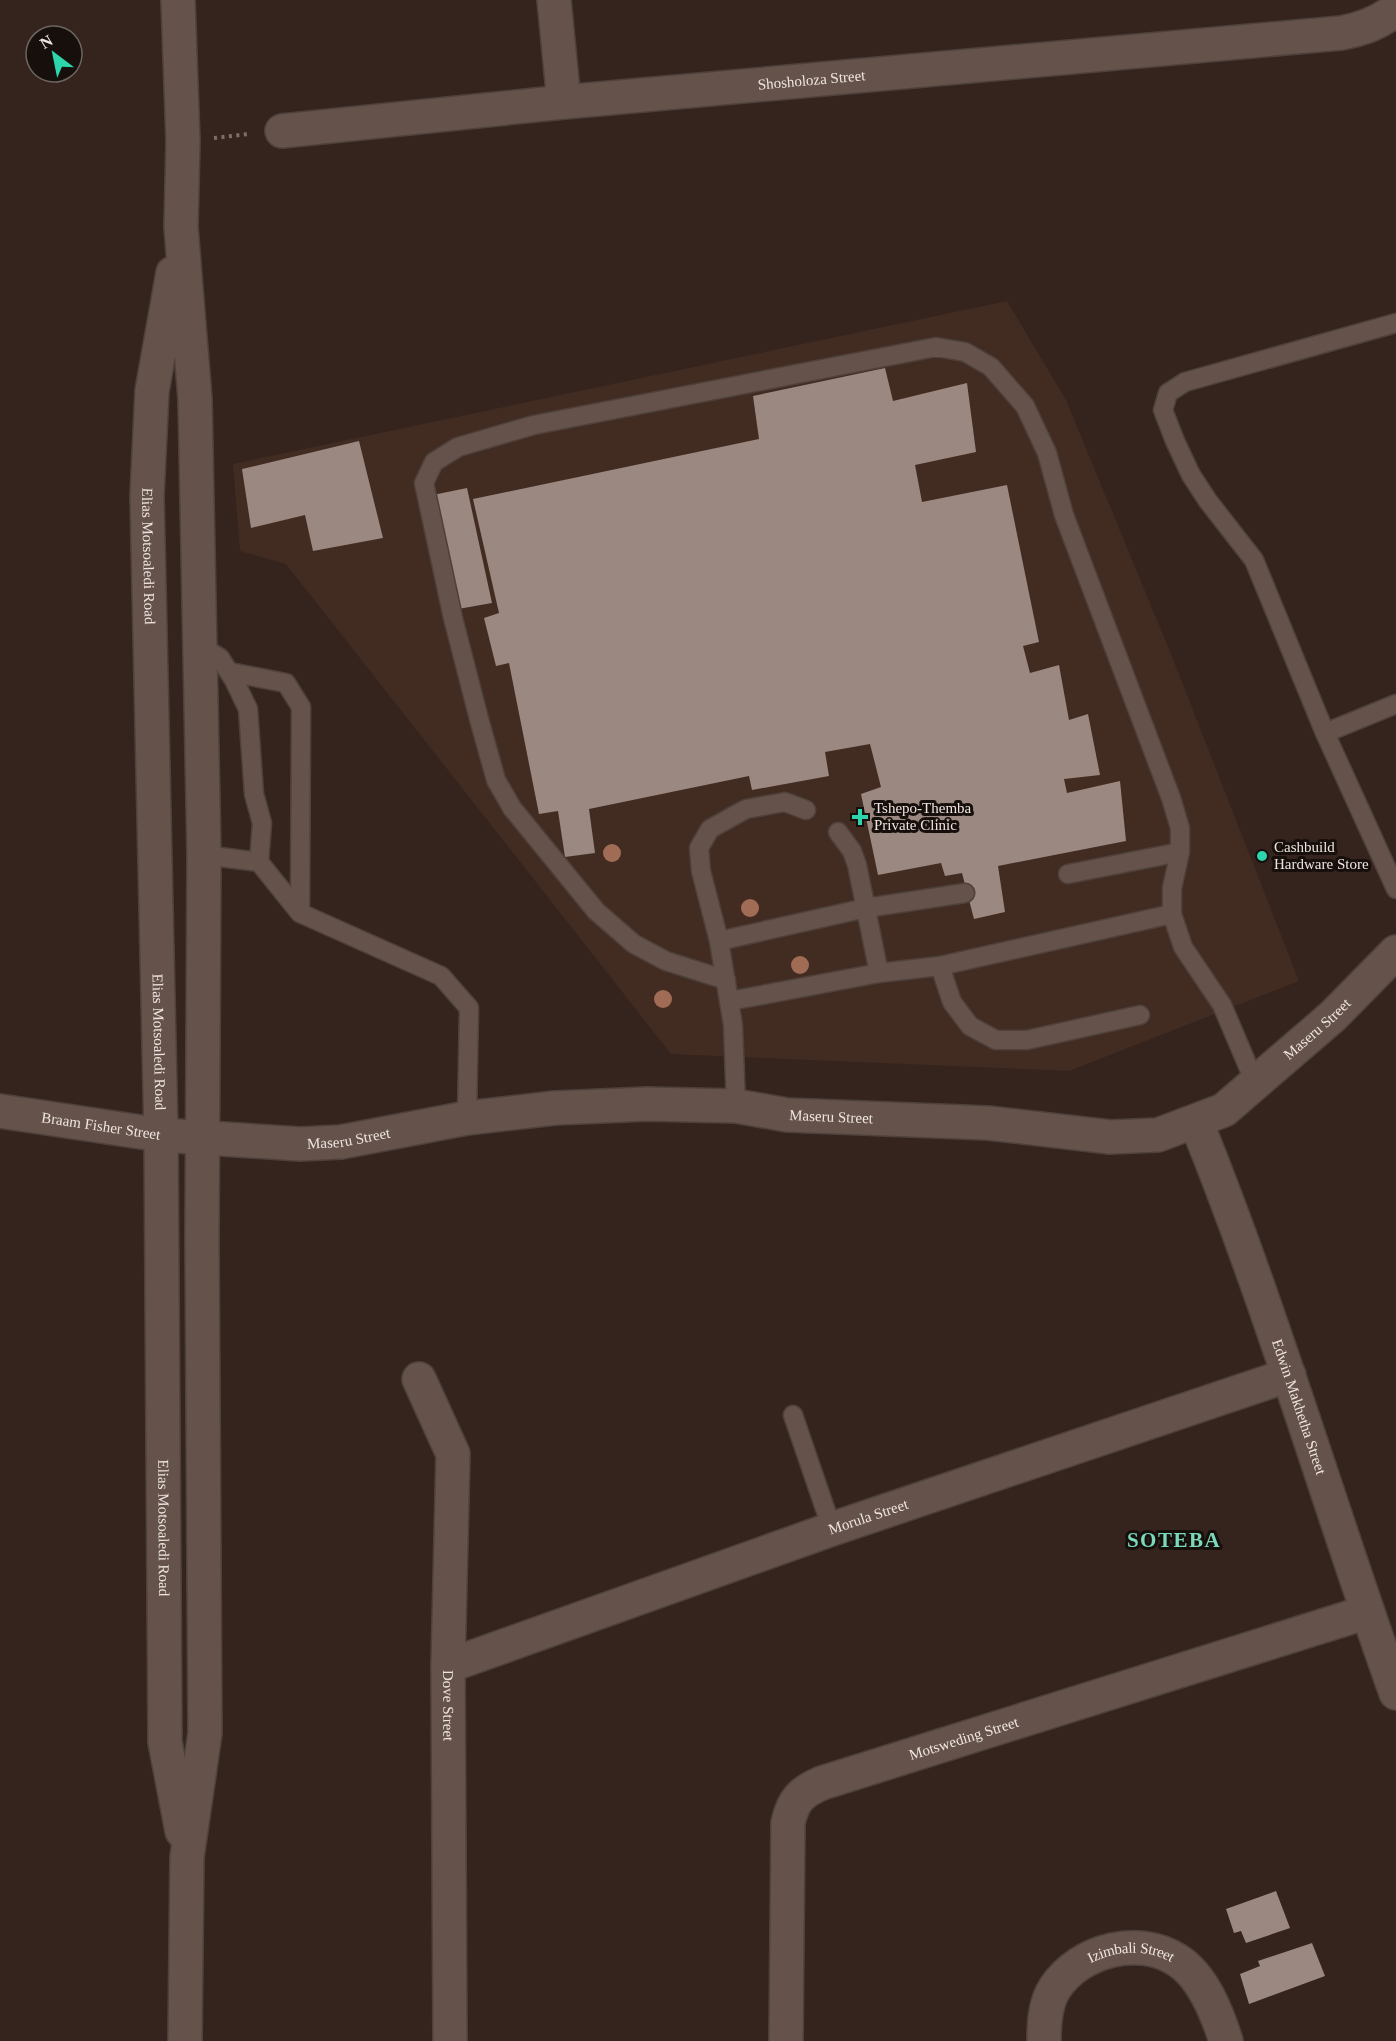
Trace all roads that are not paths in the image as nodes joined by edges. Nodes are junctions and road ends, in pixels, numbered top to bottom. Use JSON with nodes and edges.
{"nodes":[{"id":1,"x":178,"y":0,"type":"edge"},
{"id":2,"x":554,"y":0,"type":"edge"},
{"id":3,"x":1396,"y":9,"type":"edge"},
{"id":4,"x":564,"y":102,"type":"junction"},
{"id":5,"x":282,"y":131,"type":"road end"},
{"id":6,"x":181,"y":227,"type":"junction"},
{"id":7,"x":1396,"y":323,"type":"edge"},
{"id":8,"x":201,"y":646,"type":"junction"},
{"id":9,"x":230,"y":672,"type":"junction"},
{"id":10,"x":1396,"y":704,"type":"edge"},
{"id":11,"x":1325,"y":732,"type":"junction"},
{"id":12,"x":806,"y":810,"type":"dead end"},
{"id":13,"x":838,"y":832,"type":"dead end"},
{"id":14,"x":1180,"y":852,"type":"junction"},
{"id":15,"x":204,"y":855,"type":"junction"},
{"id":16,"x":259,"y":862,"type":"junction"},
{"id":17,"x":1068,"y":874,"type":"dead end"},
{"id":18,"x":1396,"y":889,"type":"edge"},
{"id":19,"x":965,"y":893,"type":"dead end"},
{"id":20,"x":866,"y":908,"type":"junction"},
{"id":21,"x":300,"y":913,"type":"junction"},
{"id":22,"x":1172,"y":914,"type":"junction"},
{"id":23,"x":718,"y":941,"type":"junction"},
{"id":24,"x":1396,"y":952,"type":"edge"},
{"id":25,"x":940,"y":966,"type":"junction"},
{"id":26,"x":879,"y":973,"type":"junction"},
{"id":27,"x":726,"y":980,"type":"junction"},
{"id":28,"x":730,"y":1001,"type":"junction"},
{"id":29,"x":1140,"y":1015,"type":"dead end"},
{"id":30,"x":1256,"y":1084,"type":"junction"},
{"id":31,"x":736,"y":1106,"type":"junction"},
{"id":32,"x":0,"y":1111,"type":"edge"},
{"id":33,"x":467,"y":1118,"type":"junction"},
{"id":34,"x":1196,"y":1122,"type":"junction"},
{"id":35,"x":161,"y":1135,"type":"junction"},
{"id":36,"x":203,"y":1137,"type":"junction"},
{"id":37,"x":1289,"y":1375,"type":"junction"},
{"id":38,"x":419,"y":1379,"type":"dead end"},
{"id":39,"x":793,"y":1415,"type":"dead end"},
{"id":40,"x":832,"y":1529,"type":"junction"},
{"id":41,"x":1367,"y":1612,"type":"junction"},
{"id":42,"x":448,"y":1666,"type":"junction"},
{"id":43,"x":1396,"y":1693,"type":"edge"},
{"id":44,"x":187,"y":1857,"type":"junction"},
{"id":45,"x":184,"y":2041,"type":"edge"},
{"id":46,"x":450,"y":2041,"type":"edge"},
{"id":47,"x":786,"y":2041,"type":"edge"},
{"id":48,"x":1044,"y":2041,"type":"edge"},
{"id":49,"x":1226,"y":2041,"type":"edge"}],
"edges":[{"from":1,"to":6,"type":"street","name":"Elias Motsoaledi Road"},
{"from":2,"to":4,"type":"street"},
{"from":3,"to":4,"type":"street","name":"Shosholoza Street"},
{"from":4,"to":5,"type":"street","name":"Shosholoza Street"},
{"from":6,"to":8,"type":"street","name":"Elias Motsoaledi Road"},
{"from":6,"to":35,"type":"street","name":"Elias Motsoaledi Road"},
{"from":7,"to":11,"type":"lane"},
{"from":8,"to":9,"type":"lane"},
{"from":8,"to":15,"type":"street","name":"Elias Motsoaledi Road"},
{"from":9,"to":16,"type":"lane"},
{"from":9,"to":21,"type":"lane"},
{"from":10,"to":11,"type":"lane"},
{"from":11,"to":18,"type":"lane"},
{"from":12,"to":23,"type":"lane"},
{"from":13,"to":20,"type":"lane"},
{"from":14,"to":17,"type":"lane"},
{"from":14,"to":22,"type":"lane"},
{"from":14,"to":27,"type":"lane"},
{"from":15,"to":16,"type":"lane"},
{"from":15,"to":36,"type":"street","name":"Elias Motsoaledi Road"},
{"from":16,"to":21,"type":"lane"},
{"from":19,"to":20,"type":"lane"},
{"from":20,"to":23,"type":"lane"},
{"from":20,"to":26,"type":"lane"},
{"from":21,"to":33,"type":"lane"},
{"from":22,"to":25,"type":"lane"},
{"from":22,"to":30,"type":"lane"},
{"from":23,"to":27,"type":"lane"},
{"from":24,"to":30,"type":"street","name":"Maseru Street"},
{"from":25,"to":26,"type":"lane"},
{"from":25,"to":29,"type":"lane"},
{"from":26,"to":28,"type":"lane"},
{"from":27,"to":28,"type":"lane"},
{"from":28,"to":31,"type":"lane"},
{"from":30,"to":34,"type":"street","name":"Maseru Street"},
{"from":31,"to":33,"type":"street","name":"Maseru Street"},
{"from":31,"to":34,"type":"street","name":"Maseru Street"},
{"from":32,"to":35,"type":"street","name":"Braam Fisher Street"},
{"from":33,"to":36,"type":"street","name":"Maseru Street"},
{"from":34,"to":37,"type":"street","name":"Edwin Makhetha Street"},
{"from":35,"to":36,"type":"street","name":"Braam Fisher Street"},
{"from":35,"to":44,"type":"street","name":"Elias Motsoaledi Road"},
{"from":36,"to":44,"type":"street","name":"Elias Motsoaledi Road"},
{"from":37,"to":40,"type":"street","name":"Morula Street"},
{"from":37,"to":41,"type":"street","name":"Edwin Makhetha Street"},
{"from":38,"to":42,"type":"street","name":"Dove Street"},
{"from":39,"to":40,"type":"lane"},
{"from":40,"to":42,"type":"street","name":"Morula Street"},
{"from":41,"to":43,"type":"street","name":"Edwin Makhetha Street"},
{"from":41,"to":47,"type":"street","name":"Motsweding Street"},
{"from":42,"to":46,"type":"street","name":"Dove Street"},
{"from":44,"to":45,"type":"street","name":"Elias Motsoaledi Road"},
{"from":48,"to":49,"type":"street","name":"Izimbali Street"}]}
